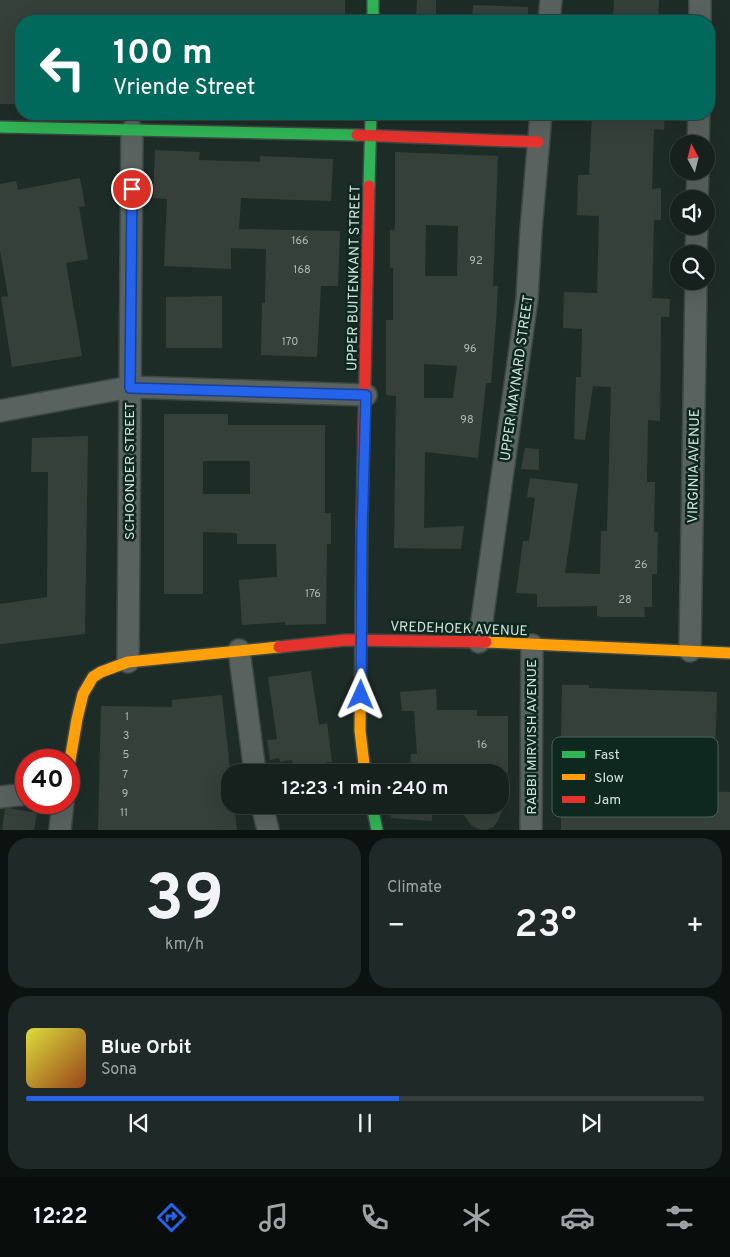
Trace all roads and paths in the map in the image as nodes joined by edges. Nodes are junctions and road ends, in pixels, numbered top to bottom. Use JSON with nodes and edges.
{"nodes":[{"id":1,"x":374,"y":0,"type":"edge"},
{"id":2,"x":551,"y":0,"type":"edge"},
{"id":3,"x":700,"y":0,"type":"edge"},
{"id":4,"x":373,"y":15,"type":"edge"},
{"id":5,"x":550,"y":15,"type":"edge"},
{"id":6,"x":700,"y":15,"type":"edge"},
{"id":7,"x":371,"y":120,"type":"edge"},
{"id":8,"x":540,"y":120,"type":"edge"},
{"id":9,"x":699,"y":120,"type":"edge"},
{"id":10,"x":0,"y":127,"type":"edge"},
{"id":11,"x":132,"y":130,"type":"junction"},
{"id":12,"x":698,"y":135,"type":"edge"},
{"id":13,"x":370,"y":136,"type":"junction"},
{"id":14,"x":538,"y":142,"type":"junction"},
{"id":15,"x":696,"y":290,"type":"edge"},
{"id":16,"x":130,"y":388,"type":"junction"},
{"id":17,"x":366,"y":395,"type":"junction"},
{"id":18,"x":0,"y":411,"type":"edge"},
{"id":19,"x":361,"y":641,"type":"junction"},
{"id":20,"x":479,"y":642,"type":"junction"},
{"id":21,"x":532,"y":646,"type":"junction"},
{"id":22,"x":240,"y":650,"type":"junction"},
{"id":23,"x":690,"y":651,"type":"junction"},
{"id":24,"x":730,"y":653,"type":"edge"},
{"id":25,"x":128,"y":662,"type":"junction"},
{"id":26,"x":72,"y":749,"type":"edge"},
{"id":27,"x":254,"y":764,"type":"edge"},
{"id":28,"x":364,"y":764,"type":"edge"},
{"id":29,"x":15,"y":795,"type":"edge"},
{"id":30,"x":0,"y":797,"type":"edge"},
{"id":31,"x":62,"y":814,"type":"edge"},
{"id":32,"x":264,"y":814,"type":"edge"},
{"id":33,"x":374,"y":814,"type":"edge"},
{"id":34,"x":60,"y":830,"type":"edge"},
{"id":35,"x":268,"y":830,"type":"edge"},
{"id":36,"x":377,"y":830,"type":"edge"},
{"id":37,"x":531,"y":830,"type":"edge"}],
"edges":[{"from":1,"to":4,"type":"street"},
{"from":2,"to":5,"type":"street"},
{"from":3,"to":6,"type":"street"},
{"from":7,"to":13,"type":"street","name":"UPPER BUITENKANT STREET"},
{"from":8,"to":14,"type":"street","name":"UPPER MAYNARD STREET"},
{"from":9,"to":12,"type":"street"},
{"from":10,"to":11,"type":"street"},
{"from":11,"to":13,"type":"street"},
{"from":11,"to":16,"type":"street","name":"SCHOONDER STREET"},
{"from":13,"to":14,"type":"street"},
{"from":13,"to":17,"type":"street","name":"UPPER BUITENKANT STREET"},
{"from":14,"to":20,"type":"street","name":"UPPER MAYNARD STREET"},
{"from":15,"to":23,"type":"street","name":"VIRGINIA AVENUE"},
{"from":16,"to":17,"type":"street"},
{"from":16,"to":18,"type":"street"},
{"from":16,"to":25,"type":"street","name":"SCHOONDER STREET"},
{"from":17,"to":19,"type":"street","name":"UPPER BUITENKANT STREET"},
{"from":19,"to":20,"type":"street","name":"VREDEHOEK AVENUE"},
{"from":19,"to":22,"type":"street","name":"VREDEHOEK AVENUE"},
{"from":19,"to":28,"type":"street","name":"UPPER BUITENKANT STREET"},
{"from":20,"to":21,"type":"street","name":"VREDEHOEK AVENUE"},
{"from":21,"to":23,"type":"street","name":"VREDEHOEK AVENUE"},
{"from":21,"to":37,"type":"street","name":"RABBI MIRVISH AVENUE"},
{"from":22,"to":25,"type":"street","name":"VREDEHOEK AVENUE"},
{"from":22,"to":27,"type":"street"},
{"from":23,"to":24,"type":"street","name":"VREDEHOEK AVENUE"},
{"from":25,"to":26,"type":"street","name":"VREDEHOEK AVENUE"},
{"from":29,"to":30,"type":"street"},
{"from":31,"to":34,"type":"street"},
{"from":32,"to":35,"type":"street"},
{"from":33,"to":36,"type":"street"}]}
